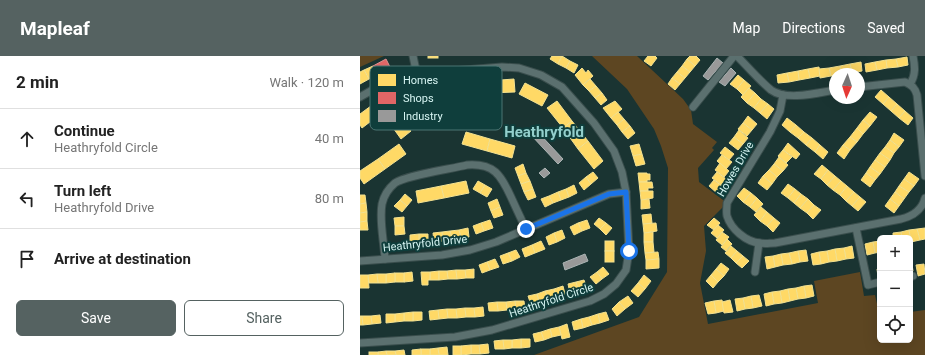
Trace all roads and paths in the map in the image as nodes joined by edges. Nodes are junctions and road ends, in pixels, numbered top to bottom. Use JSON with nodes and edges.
{"nodes":[{"id":1,"x":413,"y":56,"type":"edge"},
{"id":2,"x":734,"y":56,"type":"edge"},
{"id":3,"x":738,"y":56,"type":"edge"},
{"id":4,"x":914,"y":56,"type":"edge"},
{"id":5,"x":415,"y":66,"type":"edge"},
{"id":6,"x":502,"y":67,"type":"edge"},
{"id":7,"x":910,"y":84,"type":"junction"},
{"id":8,"x":865,"y":86,"type":"edge"},
{"id":9,"x":370,"y":91,"type":"edge"},
{"id":10,"x":829,"y":91,"type":"edge"},
{"id":11,"x":783,"y":95,"type":"junction"},
{"id":12,"x":360,"y":97,"type":"edge"},
{"id":13,"x":693,"y":107,"type":"dead end"},
{"id":14,"x":924,"y":157,"type":"edge"},
{"id":15,"x":925,"y":176,"type":"edge"},
{"id":16,"x":626,"y":192,"type":"junction"},
{"id":17,"x":925,"y":198,"type":"edge"},
{"id":18,"x":856,"y":228,"type":"junction"},
{"id":19,"x":526,"y":229,"type":"junction"},
{"id":20,"x":758,"y":243,"type":"junction"},
{"id":21,"x":385,"y":259,"type":"junction"},
{"id":22,"x":360,"y":261,"type":"edge"},
{"id":23,"x":755,"y":272,"type":"dead end"},
{"id":24,"x":877,"y":283,"type":"edge"},
{"id":25,"x":360,"y":343,"type":"edge"}],
"edges":[{"from":1,"to":5,"type":"street"},
{"from":2,"to":13,"type":"street"},
{"from":3,"to":11,"type":"street"},
{"from":4,"to":7,"type":"street"},
{"from":6,"to":16,"type":"street","name":"Heathryfold Circle"},
{"from":7,"to":8,"type":"street"},
{"from":7,"to":14,"type":"street"},
{"from":9,"to":12,"type":"street","name":"Heathryfold Circle"},
{"from":10,"to":11,"type":"street"},
{"from":11,"to":20,"type":"street","name":"Howes Drive"},
{"from":14,"to":15,"type":"street"},
{"from":16,"to":19,"type":"street","name":"Heathryfold Drive"},
{"from":16,"to":25,"type":"street","name":"Heathryfold Circle"},
{"from":17,"to":18,"type":"street"},
{"from":18,"to":20,"type":"street"},
{"from":18,"to":24,"type":"street"},
{"from":19,"to":21,"type":"street","name":"Heathryfold Drive"},
{"from":19,"to":21,"type":"street"},
{"from":20,"to":23,"type":"street"},
{"from":21,"to":22,"type":"street","name":"Heathryfold Drive"}]}
